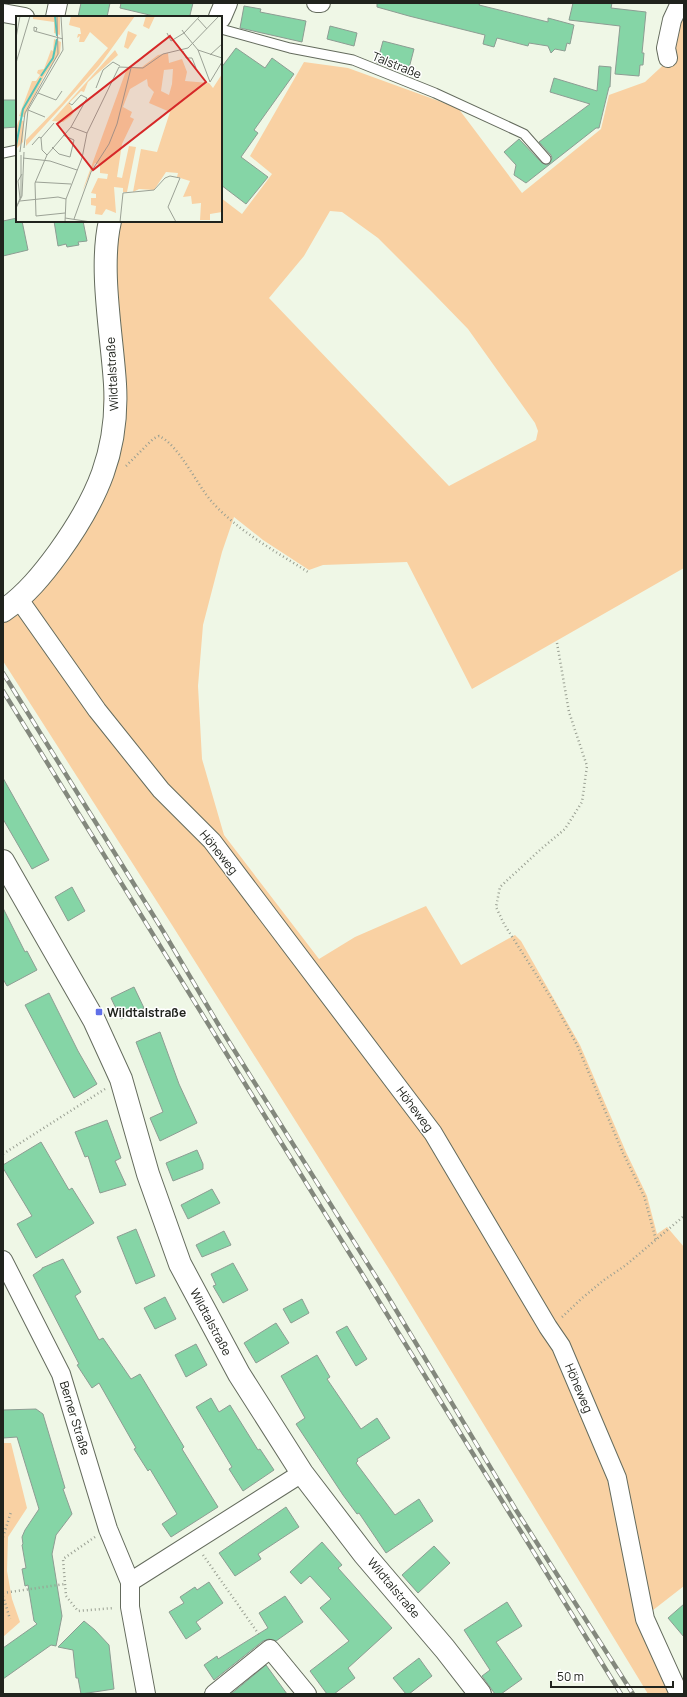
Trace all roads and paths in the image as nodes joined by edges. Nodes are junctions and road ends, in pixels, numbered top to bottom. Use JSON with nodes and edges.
{"nodes":[{"id":1,"x":58,"y":3,"type":"edge"},
{"id":2,"x":226,"y":3,"type":"edge"},
{"id":3,"x":316,"y":3,"type":"edge"},
{"id":4,"x":322,"y":3,"type":"edge"},
{"id":5,"x":680,"y":3,"type":"edge"},
{"id":6,"x":3,"y":13,"type":"edge"},
{"id":7,"x":20,"y":16,"type":"edge"},
{"id":8,"x":55,"y":16,"type":"edge"},
{"id":9,"x":220,"y":16,"type":"edge"},
{"id":10,"x":222,"y":29,"type":"edge"},
{"id":11,"x":668,"y":58,"type":"dead end"},
{"id":12,"x":16,"y":150,"type":"edge"},
{"id":13,"x":3,"y":153,"type":"edge"},
{"id":14,"x":546,"y":159,"type":"dead end"},
{"id":15,"x":110,"y":222,"type":"edge"},
{"id":16,"x":102,"y":478,"type":"junction"},
{"id":17,"x":308,"y":572,"type":"dead end"},
{"id":18,"x":8,"y":606,"type":"edge"},
{"id":19,"x":557,"y":643,"type":"dead end"},
{"id":20,"x":3,"y":861,"type":"edge"},
{"id":21,"x":121,"y":1079,"type":"junction"},
{"id":22,"x":3,"y":1154,"type":"edge"},
{"id":23,"x":684,"y":1216,"type":"edge"},
{"id":24,"x":656,"y":1240,"type":"junction"},
{"id":25,"x":3,"y":1260,"type":"edge"},
{"id":26,"x":548,"y":1327,"type":"junction"},
{"id":27,"x":302,"y":1473,"type":"junction"},
{"id":28,"x":11,"y":1512,"type":"dead end"},
{"id":29,"x":108,"y":1528,"type":"junction"},
{"id":30,"x":3,"y":1537,"type":"edge"},
{"id":31,"x":194,"y":1541,"type":"junction"},
{"id":32,"x":130,"y":1582,"type":"junction"},
{"id":33,"x":65,"y":1584,"type":"junction"},
{"id":34,"x":3,"y":1593,"type":"edge"},
{"id":35,"x":3,"y":1596,"type":"edge"},
{"id":36,"x":130,"y":1607,"type":"junction"},
{"id":37,"x":10,"y":1619,"type":"dead end"},
{"id":38,"x":270,"y":1649,"type":"junction"},
{"id":39,"x":146,"y":1694,"type":"edge"},
{"id":40,"x":214,"y":1694,"type":"edge"},
{"id":41,"x":307,"y":1694,"type":"edge"},
{"id":42,"x":480,"y":1694,"type":"edge"},
{"id":43,"x":679,"y":1694,"type":"edge"}],
"edges":[{"from":1,"to":8,"type":"street"},
{"from":2,"to":9,"type":"street"},
{"from":3,"to":4,"type":"street"},
{"from":5,"to":11,"type":"street"},
{"from":6,"to":7,"type":"street"},
{"from":10,"to":14,"type":"lane","name":"Talstraße"},
{"from":12,"to":13,"type":"lane"},
{"from":15,"to":16,"type":"street","name":"Wildtalstraße"},
{"from":16,"to":17,"type":"path"},
{"from":16,"to":18,"type":"street","name":"Wildtalstraße"},
{"from":18,"to":26,"type":"street","name":"Höheweg"},
{"from":19,"to":24,"type":"path"},
{"from":20,"to":21,"type":"street","name":"Wildtalstraße"},
{"from":21,"to":22,"type":"path"},
{"from":21,"to":27,"type":"street","name":"Wildtalstraße"},
{"from":23,"to":24,"type":"path"},
{"from":24,"to":26,"type":"path"},
{"from":25,"to":29,"type":"street","name":"Berner Straße"},
{"from":26,"to":43,"type":"street","name":"Höheweg"},
{"from":27,"to":31,"type":"street"},
{"from":27,"to":42,"type":"street","name":"Wildtalstraße"},
{"from":28,"to":30,"type":"path"},
{"from":29,"to":32,"type":"street","name":"Berner Straße"},
{"from":29,"to":33,"type":"path"},
{"from":31,"to":32,"type":"street"},
{"from":31,"to":38,"type":"path"},
{"from":32,"to":36,"type":"street","name":"Berner Straße"},
{"from":33,"to":34,"type":"path"},
{"from":33,"to":36,"type":"path"},
{"from":35,"to":37,"type":"path"},
{"from":36,"to":39,"type":"street","name":"Berner Straße"},
{"from":38,"to":40,"type":"street"},
{"from":38,"to":41,"type":"street"}]}
